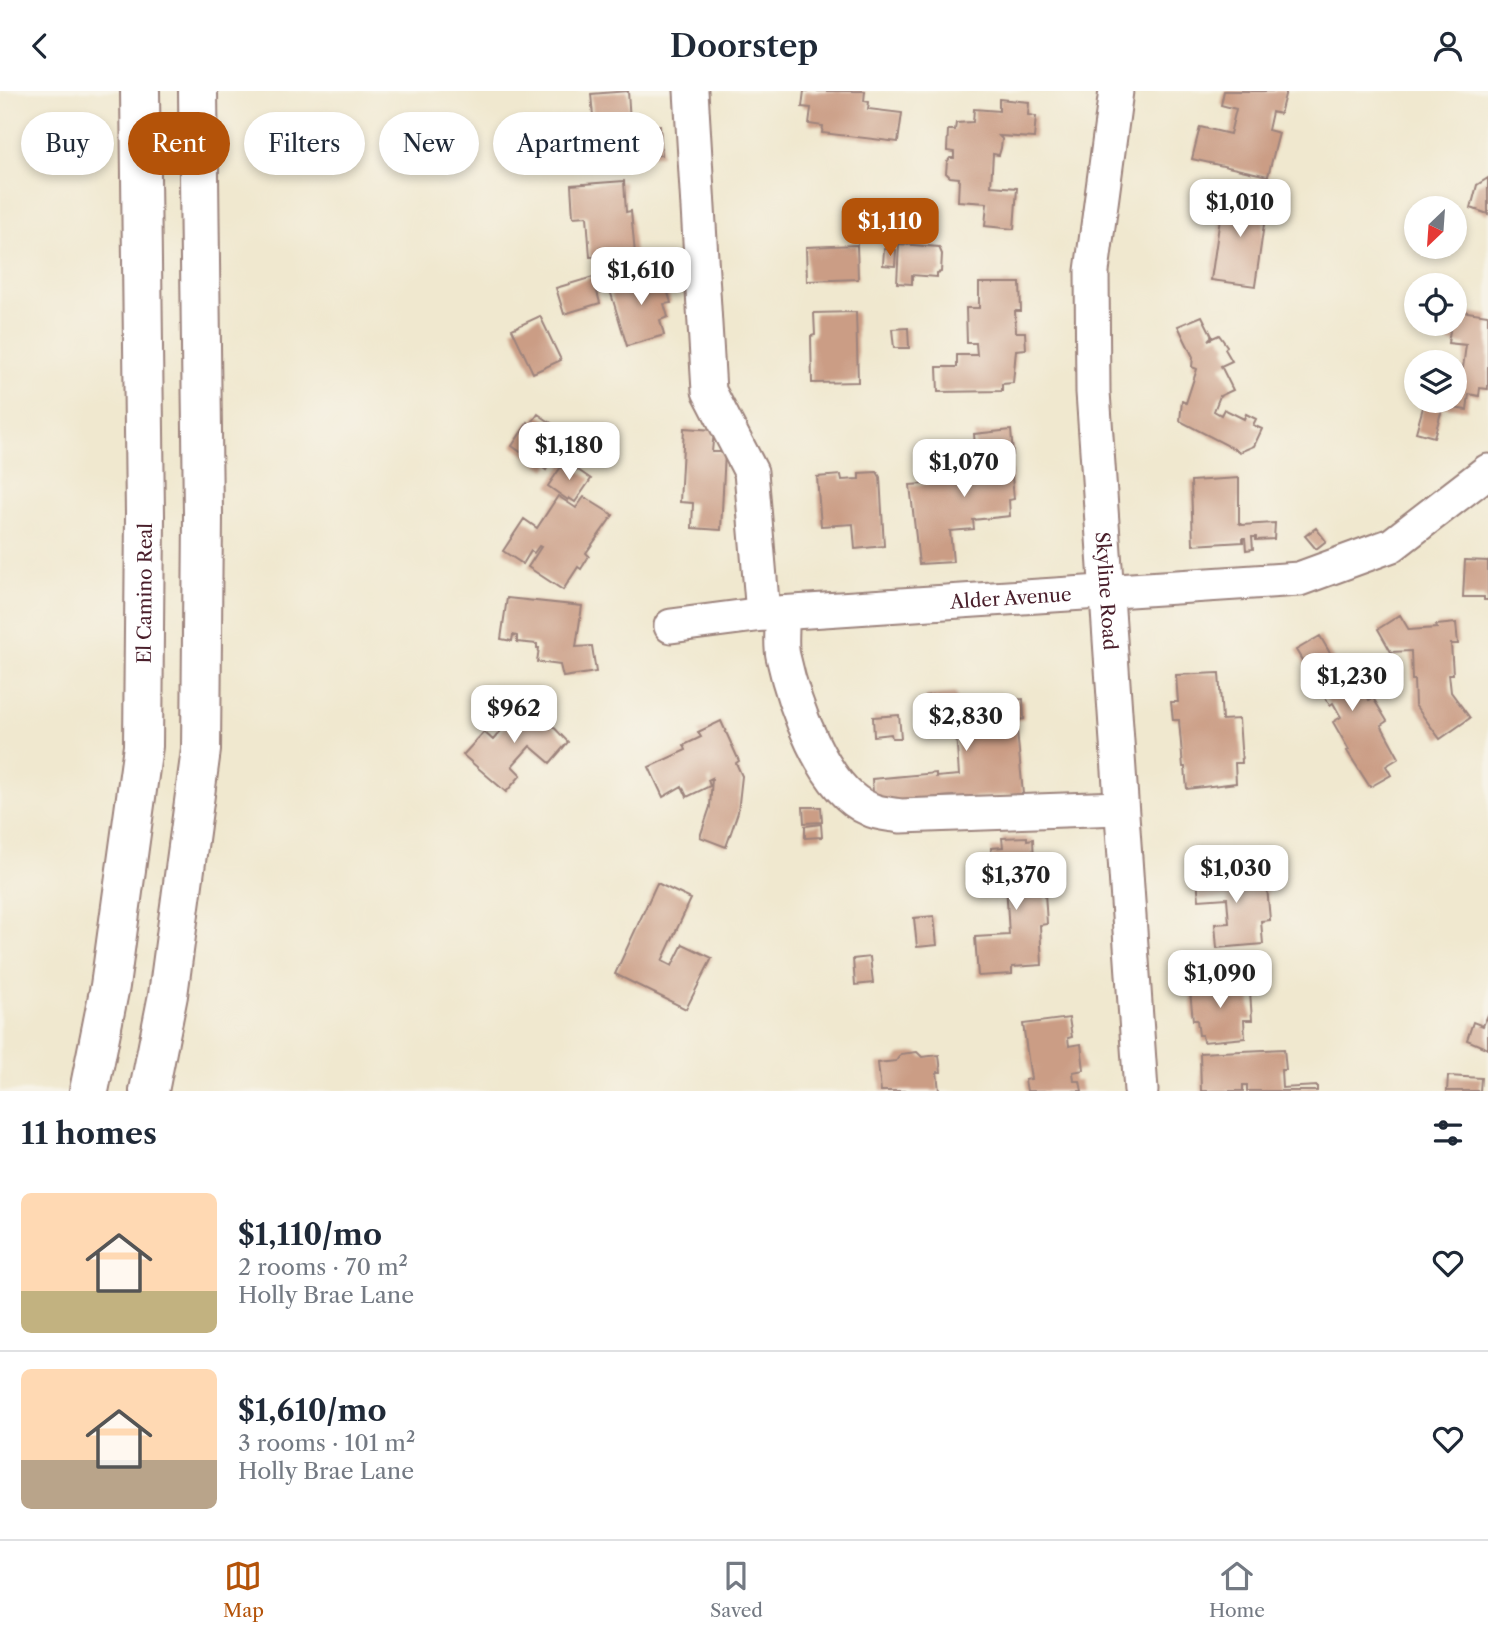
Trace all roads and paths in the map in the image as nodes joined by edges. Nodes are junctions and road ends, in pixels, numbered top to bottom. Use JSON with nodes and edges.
{"nodes":[{"id":1,"x":140,"y":91,"type":"edge"},
{"id":2,"x":198,"y":91,"type":"edge"},
{"id":3,"x":691,"y":91,"type":"edge"},
{"id":4,"x":1116,"y":91,"type":"edge"},
{"id":5,"x":1488,"y":471,"type":"edge"},
{"id":6,"x":1107,"y":592,"type":"junction"},
{"id":7,"x":773,"y":613,"type":"junction"},
{"id":8,"x":671,"y":625,"type":"dead end"},
{"id":9,"x":1121,"y":808,"type":"junction"},
{"id":10,"x":89,"y":1091,"type":"edge"},
{"id":11,"x":149,"y":1091,"type":"edge"},
{"id":12,"x":1141,"y":1091,"type":"edge"}],
"edges":[{"from":1,"to":10,"type":"main road","name":"El Camino Real"},
{"from":2,"to":11,"type":"main road"},
{"from":3,"to":7,"type":"street"},
{"from":4,"to":6,"type":"street","name":"Skyline Road"},
{"from":5,"to":6,"type":"street","name":"Alder Avenue"},
{"from":6,"to":7,"type":"street","name":"Alder Avenue"},
{"from":6,"to":9,"type":"street","name":"Skyline Road"},
{"from":7,"to":8,"type":"street","name":"Alder Avenue"},
{"from":7,"to":9,"type":"street"},
{"from":9,"to":12,"type":"street","name":"Skyline Road"}]}
